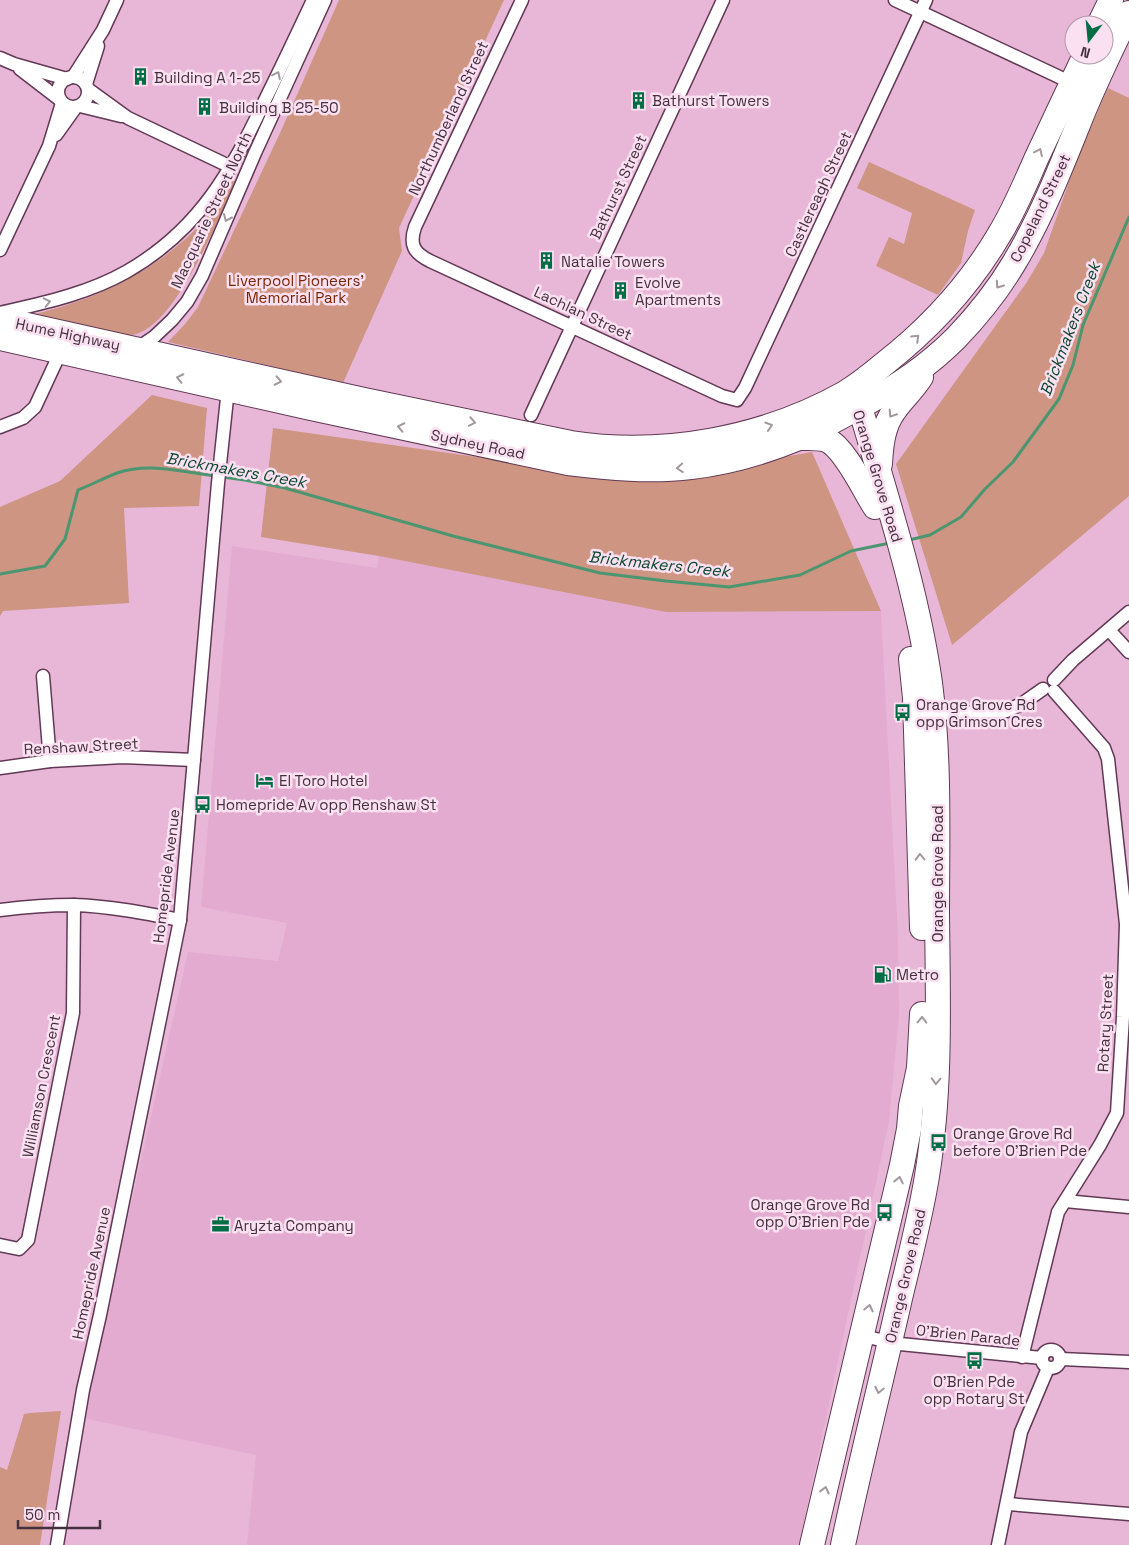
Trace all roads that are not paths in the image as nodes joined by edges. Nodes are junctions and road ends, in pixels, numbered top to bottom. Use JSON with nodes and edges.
{"nodes":[{"id":1,"x":117,"y":0,"type":"edge"},
{"id":2,"x":313,"y":0,"type":"edge"},
{"id":3,"x":325,"y":0,"type":"edge"},
{"id":4,"x":522,"y":0,"type":"edge"},
{"id":5,"x":723,"y":0,"type":"edge"},
{"id":6,"x":896,"y":0,"type":"edge"},
{"id":7,"x":926,"y":0,"type":"edge"},
{"id":8,"x":1112,"y":0,"type":"edge"},
{"id":9,"x":921,"y":12,"type":"junction"},
{"id":10,"x":1129,"y":13,"type":"edge"},
{"id":11,"x":1104,"y":15,"type":"edge"},
{"id":12,"x":103,"y":30,"type":"junction"},
{"id":13,"x":0,"y":58,"type":"edge"},
{"id":14,"x":14,"y":64,"type":"junction"},
{"id":15,"x":1080,"y":65,"type":"edge"},
{"id":16,"x":70,"y":78,"type":"junction"},
{"id":17,"x":1072,"y":83,"type":"junction"},
{"id":18,"x":87,"y":87,"type":"junction"},
{"id":19,"x":61,"y":101,"type":"junction"},
{"id":20,"x":1088,"y":102,"type":"junction"},
{"id":21,"x":78,"y":106,"type":"junction"},
{"id":22,"x":128,"y":118,"type":"junction"},
{"id":23,"x":49,"y":146,"type":"junction"},
{"id":24,"x":231,"y":167,"type":"junction"},
{"id":25,"x":0,"y":250,"type":"edge"},
{"id":26,"x":416,"y":252,"type":"joint"},
{"id":27,"x":0,"y":313,"type":"edge"},
{"id":28,"x":0,"y":319,"type":"edge"},
{"id":29,"x":572,"y":326,"type":"junction"},
{"id":30,"x":0,"y":338,"type":"edge"},
{"id":31,"x":136,"y":349,"type":"junction"},
{"id":32,"x":61,"y":351,"type":"junction"},
{"id":33,"x":92,"y":358,"type":"junction"},
{"id":34,"x":931,"y":360,"type":"junction"},
{"id":35,"x":229,"y":380,"type":"junction"},
{"id":36,"x":737,"y":400,"type":"joint"},
{"id":37,"x":850,"y":405,"type":"junction"},
{"id":38,"x":531,"y":414,"type":"dead end"},
{"id":39,"x":0,"y":427,"type":"edge"},
{"id":40,"x":799,"y":438,"type":"junction"},
{"id":41,"x":879,"y":473,"type":"junction"},
{"id":42,"x":875,"y":507,"type":"junction"},
{"id":43,"x":889,"y":531,"type":"junction"},
{"id":44,"x":897,"y":558,"type":"junction"},
{"id":45,"x":1129,"y":612,"type":"edge"},
{"id":46,"x":1109,"y":630,"type":"junction"},
{"id":47,"x":1129,"y":652,"type":"edge"},
{"id":48,"x":44,"y":676,"type":"dead end"},
{"id":49,"x":1050,"y":687,"type":"junction"},
{"id":50,"x":933,"y":714,"type":"junction"},
{"id":51,"x":194,"y":760,"type":"junction"},
{"id":52,"x":50,"y":761,"type":"junction"},
{"id":53,"x":0,"y":768,"type":"edge"},
{"id":54,"x":74,"y":906,"type":"junction"},
{"id":55,"x":0,"y":910,"type":"edge"},
{"id":56,"x":180,"y":920,"type":"junction"},
{"id":57,"x":1126,"y":1017,"type":"edge"},
{"id":58,"x":1065,"y":1201,"type":"junction"},
{"id":59,"x":1129,"y":1207,"type":"edge"},
{"id":60,"x":0,"y":1245,"type":"edge"},
{"id":61,"x":862,"y":1336,"type":"junction"},
{"id":62,"x":890,"y":1343,"type":"junction"},
{"id":63,"x":1022,"y":1357,"type":"junction"},
{"id":64,"x":1129,"y":1362,"type":"edge"},
{"id":65,"x":1045,"y":1363,"type":"junction"},
{"id":66,"x":1008,"y":1504,"type":"junction"},
{"id":67,"x":1129,"y":1514,"type":"edge"},
{"id":68,"x":57,"y":1545,"type":"edge"},
{"id":69,"x":812,"y":1545,"type":"edge"},
{"id":70,"x":843,"y":1545,"type":"edge"},
{"id":71,"x":998,"y":1545,"type":"edge"}],
"edges":[{"from":1,"to":12,"type":"street"},
{"from":24,"to":2,"type":"street","name":"Macquarie Street North","one_way":true},
{"from":3,"to":31,"type":"street","name":"Macquarie Street North","one_way":true},
{"from":4,"to":26,"type":"street","name":"Northumberland Street"},
{"from":5,"to":29,"type":"street","name":"Bathurst Street"},
{"from":6,"to":9,"type":"street"},
{"from":7,"to":9,"type":"street","name":"Castlereagh Street"},
{"from":8,"to":11,"type":"highway"},
{"from":9,"to":17,"type":"street"},
{"from":9,"to":36,"type":"street","name":"Castlereagh Street"},
{"from":10,"to":20,"type":"highway","name":"Copeland Street"},
{"from":12,"to":16,"type":"street"},
{"from":12,"to":18,"type":"street"},
{"from":13,"to":14,"type":"street"},
{"from":14,"to":16,"type":"street"},
{"from":14,"to":19,"type":"street"},
{"from":15,"to":17,"type":"highway","name":"Copeland Street"},
{"from":16,"to":18,"type":"street"},
{"from":16,"to":19,"type":"street"},
{"from":17,"to":20,"type":"street"},
{"from":37,"to":17,"type":"highway","name":"Copeland Street","one_way":true},
{"from":18,"to":21,"type":"street"},
{"from":18,"to":22,"type":"street"},
{"from":19,"to":21,"type":"street"},
{"from":19,"to":23,"type":"street"},
{"from":20,"to":34,"type":"highway","name":"Copeland Street","one_way":true},
{"from":21,"to":22,"type":"street"},
{"from":21,"to":23,"type":"street"},
{"from":22,"to":24,"type":"street"},
{"from":23,"to":25,"type":"street"},
{"from":27,"to":24,"type":"street","name":"Macquarie Street North","one_way":true},
{"from":26,"to":29,"type":"street","name":"Lachlan Street"},
{"from":28,"to":31,"type":"highway","name":"Hume Highway"},
{"from":29,"to":36,"type":"street","name":"Lachlan Street"},
{"from":29,"to":38,"type":"street","name":"Bathurst Street"},
{"from":30,"to":32,"type":"highway","name":"Hume Highway"},
{"from":31,"to":33,"type":"street","name":"Macquarie Street North"},
{"from":31,"to":35,"type":"highway","name":"Sydney Road"},
{"from":32,"to":33,"type":"highway","name":"Hume Highway"},
{"from":32,"to":39,"type":"street"},
{"from":35,"to":33,"type":"highway","name":"Sydney Road","one_way":true},
{"from":34,"to":37,"type":"highway","name":"Copeland Street"},
{"from":34,"to":41,"type":"highway","one_way":true},
{"from":35,"to":37,"type":"highway","name":"Sydney Road","one_way":true},
{"from":40,"to":35,"type":"highway","name":"Sydney Road","one_way":true},
{"from":35,"to":51,"type":"street","name":"Homepride Avenue"},
{"from":37,"to":40,"type":"highway","name":"Sydney Road"},
{"from":37,"to":41,"type":"highway","name":"Orange Grove Road"},
{"from":37,"to":42,"type":"highway","name":"Orange Grove Road"},
{"from":40,"to":42,"type":"highway"},
{"from":41,"to":43,"type":"highway","name":"Orange Grove Road"},
{"from":42,"to":43,"type":"highway","name":"Orange Grove Road"},
{"from":43,"to":44,"type":"highway","name":"Orange Grove Road"},
{"from":44,"to":50,"type":"highway","name":"Orange Grove Road"},
{"from":61,"to":44,"type":"highway","name":"Orange Grove Road","one_way":true},
{"from":45,"to":46,"type":"street"},
{"from":46,"to":47,"type":"street"},
{"from":46,"to":49,"type":"street"},
{"from":48,"to":52,"type":"street"},
{"from":49,"to":50,"type":"street"},
{"from":49,"to":57,"type":"street","name":"Rotary Street"},
{"from":50,"to":62,"type":"highway","name":"Orange Grove Road","one_way":true},
{"from":51,"to":52,"type":"street","name":"Renshaw Street"},
{"from":51,"to":56,"type":"street","name":"Homepride Avenue"},
{"from":52,"to":53,"type":"street","name":"Renshaw Street"},
{"from":54,"to":55,"type":"street"},
{"from":54,"to":56,"type":"street"},
{"from":54,"to":60,"type":"street","name":"Williamson Crescent"},
{"from":56,"to":68,"type":"street","name":"Homepride Avenue"},
{"from":57,"to":58,"type":"street","name":"Rotary Street"},
{"from":58,"to":59,"type":"street"},
{"from":58,"to":63,"type":"street","name":"Rotary Street"},
{"from":61,"to":62,"type":"street","name":"O'Brien Parade"},
{"from":69,"to":61,"type":"highway","name":"Orange Grove Road","one_way":true},
{"from":62,"to":63,"type":"street","name":"O'Brien Parade"},
{"from":62,"to":70,"type":"highway","name":"Orange Grove Road","one_way":true},
{"from":63,"to":65,"type":"street","name":"O'Brien Parade"},
{"from":64,"to":65,"type":"street","name":"O'Brien Parade"},
{"from":65,"to":66,"type":"street"},
{"from":66,"to":67,"type":"street"},
{"from":66,"to":71,"type":"street"}]}
